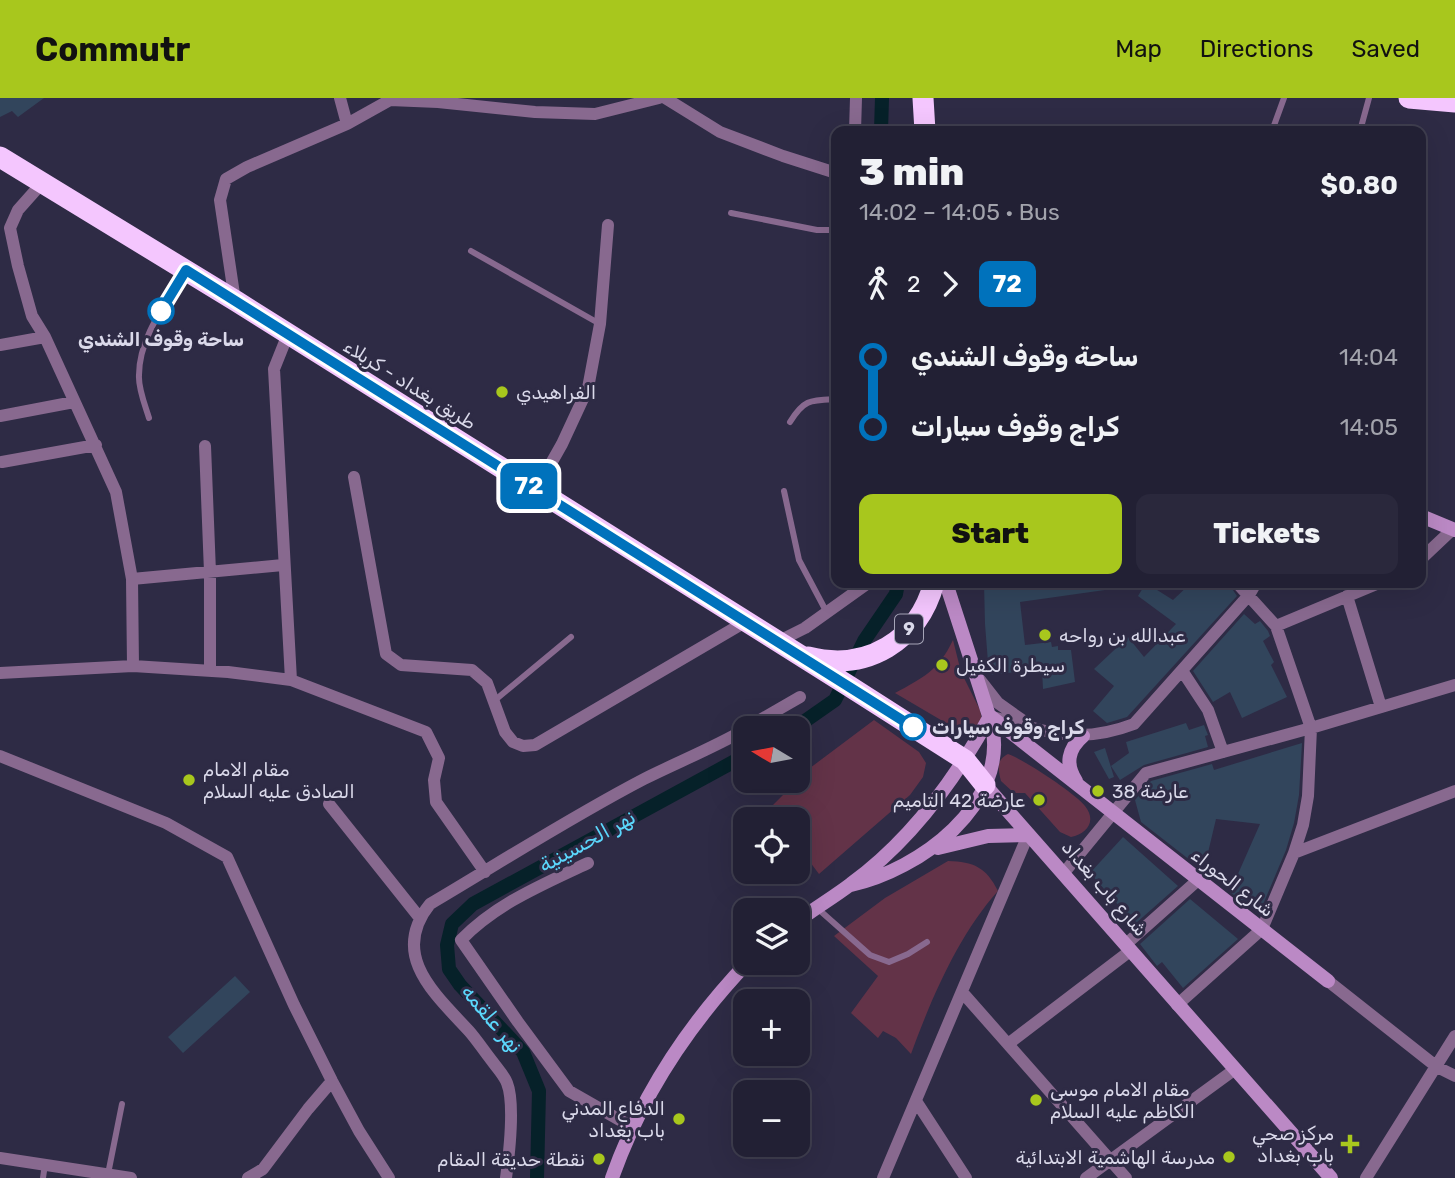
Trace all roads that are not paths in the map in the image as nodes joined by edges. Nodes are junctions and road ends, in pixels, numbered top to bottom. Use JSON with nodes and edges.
{"nodes":[{"id":1,"x":340,"y":98,"type":"edge"},
{"id":2,"x":659,"y":98,"type":"edge"},
{"id":3,"x":665,"y":98,"type":"edge"},
{"id":4,"x":856,"y":98,"type":"edge"},
{"id":5,"x":1284,"y":98,"type":"edge"},
{"id":6,"x":1369,"y":98,"type":"edge"},
{"id":7,"x":1409,"y":98,"type":"edge"},
{"id":8,"x":1455,"y":102,"type":"edge"},
{"id":9,"x":347,"y":124,"type":"junction"},
{"id":10,"x":855,"y":126,"type":"edge"},
{"id":11,"x":1274,"y":126,"type":"edge"},
{"id":12,"x":1361,"y":126,"type":"edge"},
{"id":13,"x":0,"y":157,"type":"edge"},
{"id":14,"x":831,"y":171,"type":"edge"},
{"id":15,"x":42,"y":183,"type":"junction"},
{"id":16,"x":731,"y":213,"type":"dead end"},
{"id":17,"x":608,"y":225,"type":"dead end"},
{"id":18,"x":831,"y":230,"type":"edge"},
{"id":19,"x":471,"y":251,"type":"dead end"},
{"id":20,"x":186,"y":270,"type":"junction"},
{"id":21,"x":236,"y":301,"type":"junction"},
{"id":22,"x":600,"y":324,"type":"junction"},
{"id":23,"x":288,"y":334,"type":"junction"},
{"id":24,"x":45,"y":337,"type":"junction"},
{"id":25,"x":0,"y":345,"type":"edge"},
{"id":26,"x":831,"y":399,"type":"edge"},
{"id":27,"x":74,"y":401,"type":"junction"},
{"id":28,"x":0,"y":416,"type":"edge"},
{"id":29,"x":149,"y":418,"type":"dead end"},
{"id":30,"x":790,"y":422,"type":"dead end"},
{"id":31,"x":96,"y":445,"type":"junction"},
{"id":32,"x":205,"y":446,"type":"dead end"},
{"id":33,"x":2,"y":462,"type":"dead end"},
{"id":34,"x":354,"y":477,"type":"dead end"},
{"id":35,"x":536,"y":490,"type":"junction"},
{"id":36,"x":784,"y":491,"type":"dead end"},
{"id":37,"x":1426,"y":518,"type":"edge"},
{"id":38,"x":1454,"y":529,"type":"edge"},
{"id":39,"x":1426,"y":554,"type":"edge"},
{"id":40,"x":284,"y":565,"type":"junction"},
{"id":41,"x":210,"y":572,"type":"junction"},
{"id":42,"x":132,"y":579,"type":"junction"},
{"id":43,"x":861,"y":588,"type":"edge"},
{"id":44,"x":932,"y":588,"type":"edge"},
{"id":45,"x":948,"y":588,"type":"edge"},
{"id":46,"x":1242,"y":588,"type":"edge"},
{"id":47,"x":1253,"y":588,"type":"edge"},
{"id":48,"x":1367,"y":588,"type":"edge"},
{"id":49,"x":1249,"y":595,"type":"junction"},
{"id":50,"x":1347,"y":596,"type":"junction"},
{"id":51,"x":827,"y":613,"type":"junction"},
{"id":52,"x":745,"y":622,"type":"junction"},
{"id":53,"x":1276,"y":626,"type":"junction"},
{"id":54,"x":571,"y":637,"type":"dead end"},
{"id":55,"x":798,"y":653,"type":"junction"},
{"id":56,"x":133,"y":666,"type":"junction"},
{"id":57,"x":210,"y":671,"type":"junction"},
{"id":58,"x":1183,"y":672,"type":"junction"},
{"id":59,"x":0,"y":673,"type":"edge"},
{"id":60,"x":976,"y":675,"type":"junction"},
{"id":61,"x":291,"y":680,"type":"junction"},
{"id":62,"x":1455,"y":685,"type":"edge"},
{"id":63,"x":800,"y":697,"type":"dead end"},
{"id":64,"x":494,"y":701,"type":"junction"},
{"id":65,"x":1381,"y":707,"type":"junction"},
{"id":66,"x":767,"y":716,"type":"edge"},
{"id":67,"x":990,"y":716,"type":"junction"},
{"id":68,"x":1311,"y":728,"type":"junction"},
{"id":69,"x":1048,"y":732,"type":"junction"},
{"id":70,"x":733,"y":736,"type":"edge"},
{"id":71,"x":1083,"y":736,"type":"junction"},
{"id":72,"x":1223,"y":752,"type":"junction"},
{"id":73,"x":0,"y":756,"type":"edge"},
{"id":74,"x":965,"y":760,"type":"junction"},
{"id":75,"x":985,"y":785,"type":"junction"},
{"id":76,"x":1081,"y":788,"type":"junction"},
{"id":77,"x":1455,"y":791,"type":"edge"},
{"id":78,"x":329,"y":804,"type":"dead end"},
{"id":79,"x":1114,"y":813,"type":"junction"},
{"id":80,"x":1028,"y":835,"type":"junction"},
{"id":81,"x":930,"y":850,"type":"junction"},
{"id":82,"x":1294,"y":853,"type":"junction"},
{"id":83,"x":588,"y":863,"type":"dead end"},
{"id":84,"x":485,"y":872,"type":"junction"},
{"id":85,"x":1063,"y":874,"type":"junction"},
{"id":86,"x":1198,"y":880,"type":"junction"},
{"id":87,"x":851,"y":885,"type":"junction"},
{"id":88,"x":816,"y":907,"type":"junction"},
{"id":89,"x":810,"y":911,"type":"edge"},
{"id":90,"x":419,"y":917,"type":"junction"},
{"id":91,"x":1262,"y":929,"type":"junction"},
{"id":92,"x":927,"y":942,"type":"dead end"},
{"id":93,"x":1127,"y":948,"type":"junction"},
{"id":94,"x":735,"y":975,"type":"edge"},
{"id":95,"x":1328,"y":981,"type":"joint"},
{"id":96,"x":962,"y":992,"type":"junction"},
{"id":97,"x":1177,"y":1005,"type":"junction"},
{"id":98,"x":1455,"y":1036,"type":"edge"},
{"id":99,"x":1008,"y":1044,"type":"junction"},
{"id":100,"x":1437,"y":1067,"type":"junction"},
{"id":101,"x":1234,"y":1070,"type":"junction"},
{"id":102,"x":1455,"y":1076,"type":"edge"},
{"id":103,"x":332,"y":1081,"type":"junction"},
{"id":104,"x":916,"y":1101,"type":"junction"},
{"id":105,"x":122,"y":1104,"type":"dead end"},
{"id":106,"x":632,"y":1128,"type":"junction"},
{"id":107,"x":0,"y":1158,"type":"edge"},
{"id":108,"x":1110,"y":1160,"type":"junction"},
{"id":109,"x":44,"y":1171,"type":"edge"},
{"id":110,"x":107,"y":1174,"type":"junction"},
{"id":111,"x":131,"y":1178,"type":"edge"},
{"id":112,"x":248,"y":1178,"type":"edge"},
{"id":113,"x":389,"y":1178,"type":"edge"},
{"id":114,"x":506,"y":1178,"type":"edge"},
{"id":115,"x":612,"y":1178,"type":"edge"},
{"id":116,"x":883,"y":1178,"type":"edge"},
{"id":117,"x":966,"y":1178,"type":"edge"},
{"id":118,"x":1086,"y":1178,"type":"edge"},
{"id":119,"x":1126,"y":1178,"type":"edge"},
{"id":120,"x":1331,"y":1178,"type":"edge"},
{"id":121,"x":1366,"y":1178,"type":"edge"}],
"edges":[{"from":1,"to":9,"type":"street"},
{"from":2,"to":9,"type":"street"},
{"from":3,"to":14,"type":"street"},
{"from":4,"to":10,"type":"street"},
{"from":5,"to":11,"type":"lane"},
{"from":6,"to":12,"type":"lane"},
{"from":7,"to":8,"type":"highway"},
{"from":9,"to":21,"type":"street"},
{"from":13,"to":15,"type":"highway","name":"طريق بغداد - كربلاء","number":"9"},
{"from":15,"to":20,"type":"highway","name":"طريق بغداد - كربلاء","number":"9"},
{"from":15,"to":24,"type":"street"},
{"from":16,"to":18,"type":"lane"},
{"from":17,"to":22,"type":"street"},
{"from":19,"to":22,"type":"lane"},
{"from":20,"to":21,"type":"highway","name":"طريق بغداد - كربلاء","number":"9"},
{"from":20,"to":29,"type":"lane"},
{"from":21,"to":23,"type":"highway","name":"طريق بغداد - كربلاء","number":"9"},
{"from":22,"to":35,"type":"street"},
{"from":23,"to":35,"type":"highway","name":"طريق بغداد - كربلاء","number":"9"},
{"from":23,"to":40,"type":"street"},
{"from":24,"to":25,"type":"street"},
{"from":24,"to":27,"type":"street"},
{"from":26,"to":30,"type":"lane"},
{"from":27,"to":28,"type":"street"},
{"from":27,"to":31,"type":"street"},
{"from":31,"to":33,"type":"street"},
{"from":31,"to":42,"type":"street"},
{"from":32,"to":41,"type":"street"},
{"from":34,"to":64,"type":"street"},
{"from":35,"to":52,"type":"highway","name":"طريق بغداد - كربلاء","number":"9"},
{"from":36,"to":51,"type":"lane"},
{"from":37,"to":38,"type":"street"},
{"from":38,"to":39,"type":"street"},
{"from":40,"to":41,"type":"street"},
{"from":40,"to":61,"type":"street"},
{"from":41,"to":42,"type":"street"},
{"from":41,"to":57,"type":"street"},
{"from":42,"to":56,"type":"street"},
{"from":43,"to":51,"type":"street"},
{"from":44,"to":55,"type":"highway","number":"9"},
{"from":45,"to":60,"type":"street"},
{"from":46,"to":49,"type":"street"},
{"from":47,"to":49,"type":"street"},
{"from":48,"to":50,"type":"street"},
{"from":49,"to":53,"type":"street"},
{"from":49,"to":58,"type":"street"},
{"from":50,"to":53,"type":"street"},
{"from":50,"to":65,"type":"street"},
{"from":51,"to":55,"type":"street"},
{"from":52,"to":55,"type":"highway","name":"طريق بغداد - كربلاء","number":"9"},
{"from":52,"to":64,"type":"street"},
{"from":53,"to":68,"type":"street"},
{"from":54,"to":64,"type":"lane"},
{"from":55,"to":74,"type":"highway","name":"طريق بغداد - كربلاء"},
{"from":56,"to":57,"type":"street"},
{"from":56,"to":59,"type":"street"},
{"from":57,"to":61,"type":"street"},
{"from":58,"to":71,"type":"street"},
{"from":58,"to":72,"type":"street"},
{"from":60,"to":67,"type":"street"},
{"from":60,"to":69,"type":"street"},
{"from":61,"to":84,"type":"street"},
{"from":62,"to":65,"type":"street"},
{"from":63,"to":66,"type":"street"},
{"from":65,"to":68,"type":"street"},
{"from":67,"to":69,"type":"street"},
{"from":67,"to":74,"type":"street"},
{"from":67,"to":75,"type":"street"},
{"from":67,"to":76,"type":"street","name":"شارع الحوراء"},
{"from":68,"to":72,"type":"street"},
{"from":68,"to":82,"type":"street"},
{"from":69,"to":71,"type":"street"},
{"from":70,"to":84,"type":"street"},
{"from":71,"to":76,"type":"street"},
{"from":72,"to":79,"type":"street"},
{"from":73,"to":103,"type":"street"},
{"from":74,"to":75,"type":"highway","name":"طريق بغداد - كربلاء"},
{"from":74,"to":87,"type":"street"},
{"from":75,"to":80,"type":"street","name":"شارع باب بغداد"},
{"from":75,"to":81,"type":"street"},
{"from":76,"to":79,"type":"street","name":"شارع الحوراء"},
{"from":77,"to":82,"type":"street"},
{"from":78,"to":90,"type":"street"},
{"from":79,"to":85,"type":"street"},
{"from":79,"to":86,"type":"street","name":"شارع الحوراء"},
{"from":80,"to":81,"type":"street"},
{"from":80,"to":85,"type":"street","name":"شارع باب بغداد"},
{"from":80,"to":96,"type":"street"},
{"from":81,"to":87,"type":"street"},
{"from":82,"to":91,"type":"street"},
{"from":83,"to":106,"type":"street"},
{"from":84,"to":90,"type":"street"},
{"from":85,"to":93,"type":"street","name":"شارع باب بغداد"},
{"from":86,"to":91,"type":"street","name":"شارع الحوراء"},
{"from":86,"to":93,"type":"street"},
{"from":87,"to":88,"type":"street"},
{"from":88,"to":89,"type":"street"},
{"from":88,"to":92,"type":"lane"},
{"from":90,"to":114,"type":"street"},
{"from":91,"to":95,"type":"street","name":"شارع الحوراء"},
{"from":91,"to":97,"type":"street"},
{"from":93,"to":97,"type":"street","name":"شارع باب بغداد"},
{"from":93,"to":99,"type":"street"},
{"from":94,"to":106,"type":"street"},
{"from":95,"to":100,"type":"street","name":"شارع الحوراء"},
{"from":96,"to":99,"type":"street"},
{"from":96,"to":104,"type":"street"},
{"from":97,"to":101,"type":"street","name":"شارع باب بغداد"},
{"from":98,"to":100,"type":"street"},
{"from":99,"to":108,"type":"street"},
{"from":100,"to":102,"type":"street","name":"شارع الحوراء"},
{"from":100,"to":121,"type":"street"},
{"from":101,"to":108,"type":"street"},
{"from":101,"to":120,"type":"street","name":"شارع باب بغداد"},
{"from":103,"to":112,"type":"street"},
{"from":103,"to":113,"type":"street"},
{"from":104,"to":116,"type":"street"},
{"from":104,"to":117,"type":"street"},
{"from":105,"to":110,"type":"lane"},
{"from":106,"to":115,"type":"street"},
{"from":107,"to":109,"type":"street"},
{"from":108,"to":118,"type":"street"},
{"from":108,"to":119,"type":"street"},
{"from":109,"to":110,"type":"street"},
{"from":110,"to":111,"type":"street"}]}
